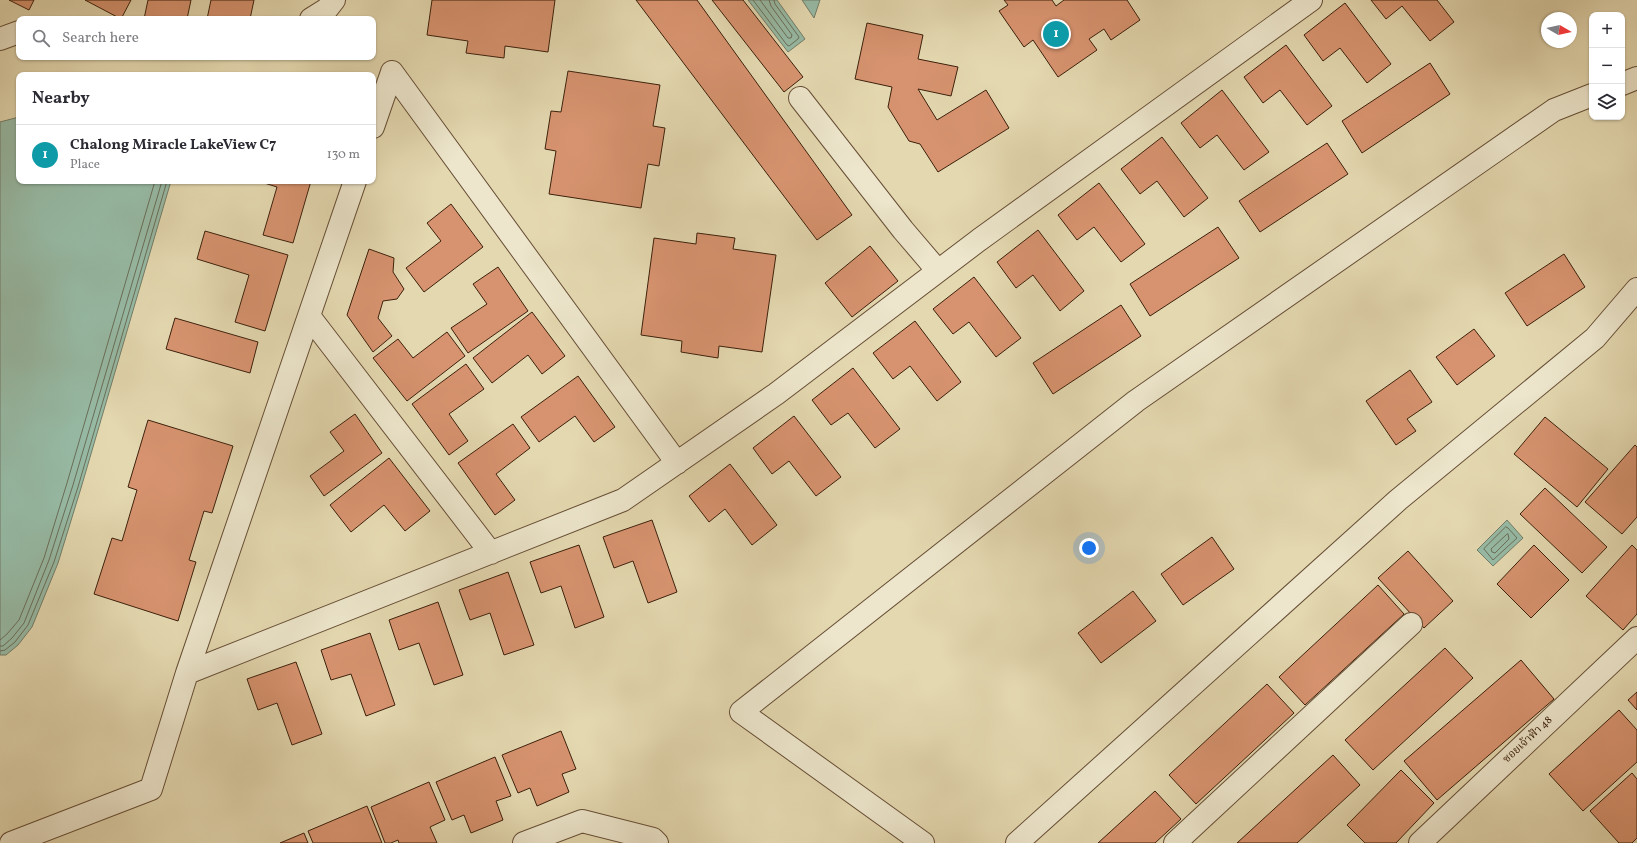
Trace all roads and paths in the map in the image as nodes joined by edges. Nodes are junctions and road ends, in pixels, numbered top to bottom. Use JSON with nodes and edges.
{"nodes":[{"id":1,"x":334,"y":0,"type":"edge"},
{"id":2,"x":1311,"y":0,"type":"edge"},
{"id":3,"x":316,"y":16,"type":"edge"},
{"id":4,"x":16,"y":33,"type":"edge"},
{"id":5,"x":0,"y":39,"type":"edge"},
{"id":6,"x":1637,"y":78,"type":"edge"},
{"id":7,"x":1625,"y":83,"type":"edge"},
{"id":8,"x":1589,"y":97,"type":"edge"},
{"id":9,"x":800,"y":98,"type":"dead end"},
{"id":10,"x":376,"y":118,"type":"edge"},
{"id":11,"x":354,"y":184,"type":"edge"},
{"id":12,"x":938,"y":271,"type":"junction"},
{"id":13,"x":1637,"y":289,"type":"edge"},
{"id":14,"x":309,"y":316,"type":"junction"},
{"id":15,"x":677,"y":463,"type":"junction"},
{"id":16,"x":491,"y":553,"type":"junction"},
{"id":17,"x":1411,"y":624,"type":"dead end"},
{"id":18,"x":1637,"y":638,"type":"edge"},
{"id":19,"x":187,"y":673,"type":"junction"},
{"id":20,"x":11,"y":843,"type":"edge"},
{"id":21,"x":524,"y":843,"type":"edge"},
{"id":22,"x":657,"y":843,"type":"edge"},
{"id":23,"x":923,"y":843,"type":"edge"},
{"id":24,"x":1017,"y":843,"type":"edge"},
{"id":25,"x":1175,"y":843,"type":"edge"},
{"id":26,"x":1420,"y":843,"type":"edge"}],
"edges":[{"from":1,"to":3,"type":"street"},
{"from":2,"to":12,"type":"street"},
{"from":4,"to":5,"type":"street"},
{"from":6,"to":7,"type":"street"},
{"from":8,"to":23,"type":"street"},
{"from":9,"to":12,"type":"street"},
{"from":10,"to":15,"type":"street"},
{"from":11,"to":14,"type":"street"},
{"from":12,"to":15,"type":"street"},
{"from":13,"to":24,"type":"street"},
{"from":14,"to":16,"type":"street"},
{"from":14,"to":19,"type":"street"},
{"from":15,"to":16,"type":"street"},
{"from":16,"to":19,"type":"street"},
{"from":17,"to":25,"type":"street"},
{"from":18,"to":26,"type":"street","name":"ซอยเจ้าฟ้า 48"},
{"from":19,"to":20,"type":"street"},
{"from":21,"to":22,"type":"street"}]}
